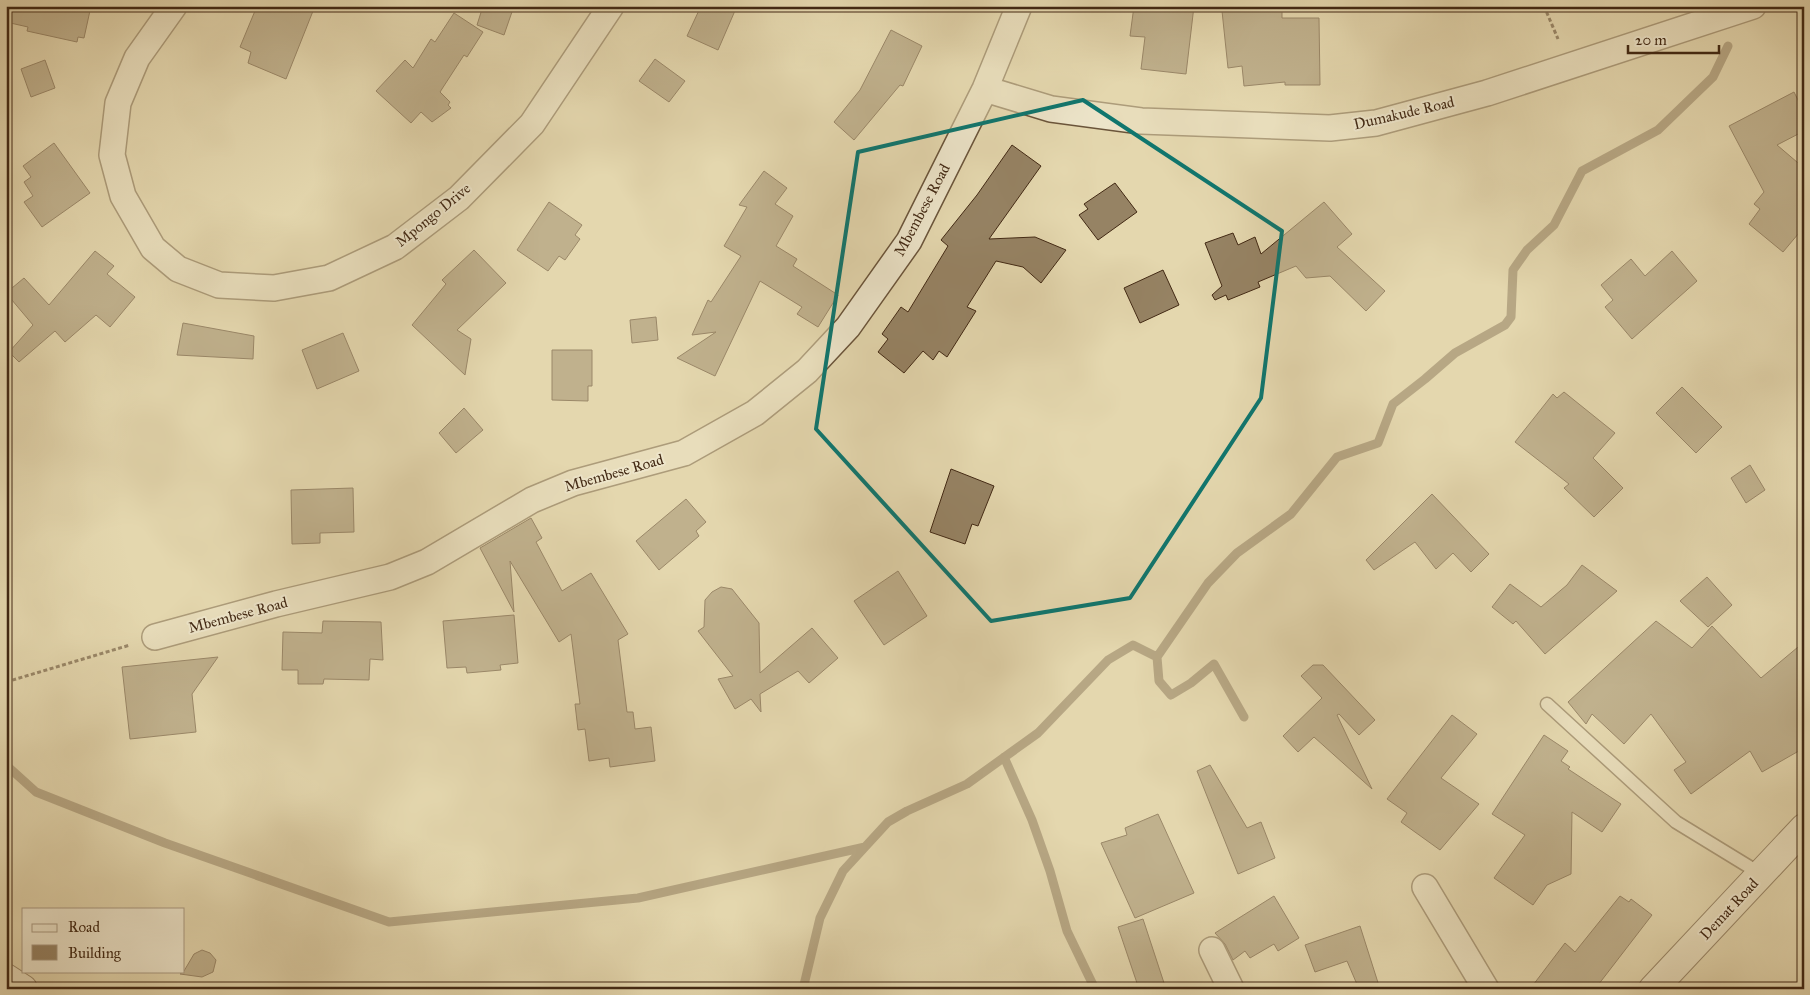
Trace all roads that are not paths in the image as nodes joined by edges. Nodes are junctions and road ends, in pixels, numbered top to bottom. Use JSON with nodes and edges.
{"nodes":[{"id":1,"x":174,"y":6,"type":"edge"},
{"id":2,"x":610,"y":6,"type":"edge"},
{"id":3,"x":1019,"y":6,"type":"edge"},
{"id":4,"x":1753,"y":6,"type":"edge"},
{"id":5,"x":985,"y":89,"type":"junction"},
{"id":6,"x":155,"y":637,"type":"road end"},
{"id":7,"x":1547,"y":704,"type":"dead end"},
{"id":8,"x":1800,"y":837,"type":"edge"},
{"id":9,"x":1760,"y":874,"type":"junction"},
{"id":10,"x":1425,"y":887,"type":"dead end"},
{"id":11,"x":1212,"y":950,"type":"dead end"},
{"id":12,"x":6,"y":978,"type":"edge"},
{"id":13,"x":1656,"y":987,"type":"edge"},
{"id":14,"x":23,"y":989,"type":"edge"},
{"id":15,"x":1231,"y":989,"type":"edge"},
{"id":16,"x":1486,"y":989,"type":"edge"}],
"edges":[{"from":1,"to":2,"type":"street","name":"Mpongo Drive"},
{"from":3,"to":5,"type":"street","name":"Mbembese Road"},
{"from":4,"to":5,"type":"street","name":"Dumakude Road"},
{"from":5,"to":6,"type":"street","name":"Mbembese Road"},
{"from":7,"to":9,"type":"lane"},
{"from":8,"to":9,"type":"street","name":"Demat Road"},
{"from":9,"to":13,"type":"street","name":"Demat Road"},
{"from":10,"to":16,"type":"street"},
{"from":11,"to":15,"type":"street"},
{"from":12,"to":14,"type":"street"}]}
